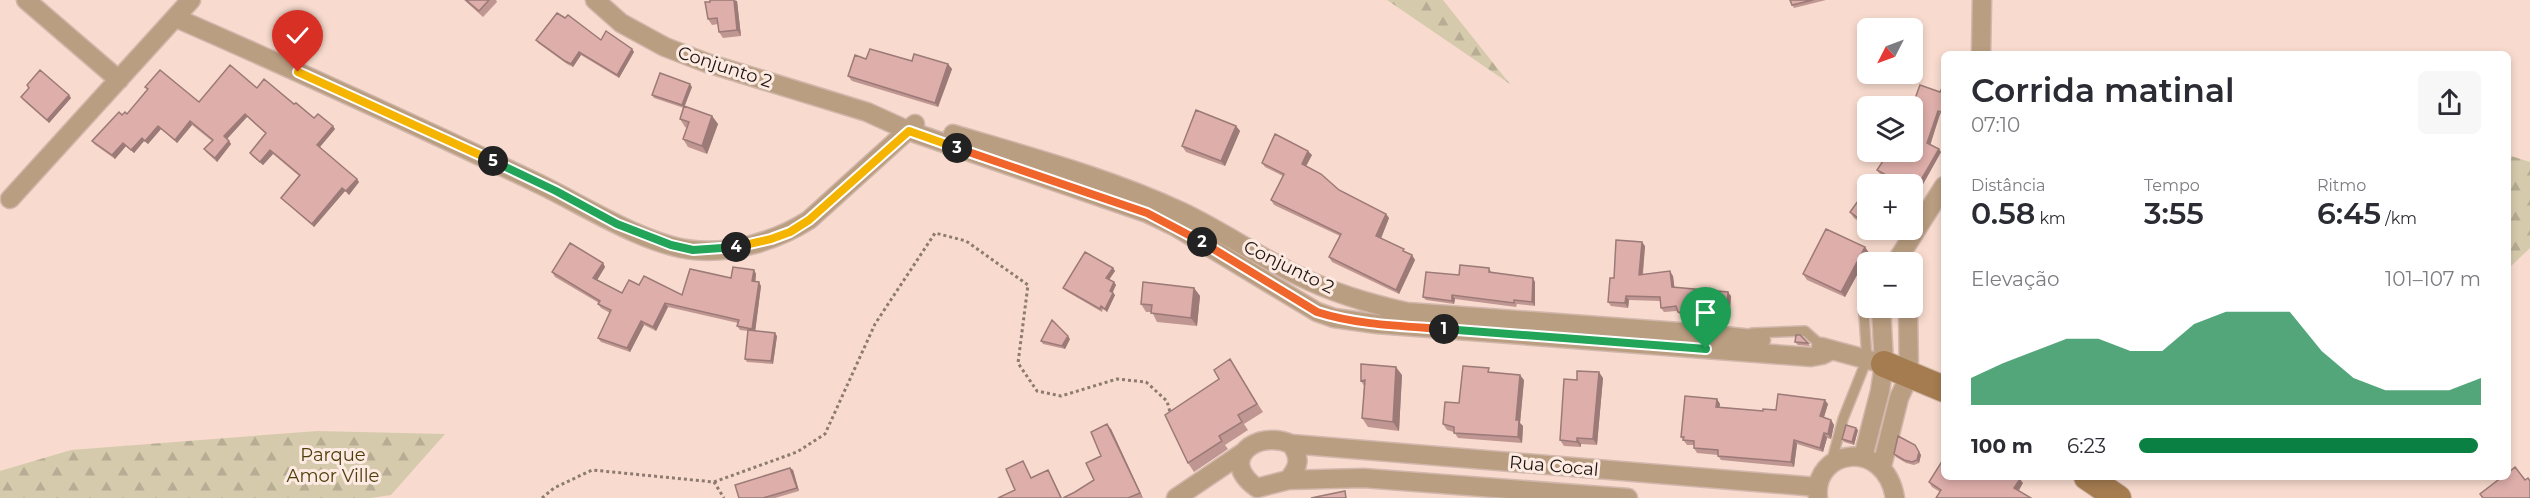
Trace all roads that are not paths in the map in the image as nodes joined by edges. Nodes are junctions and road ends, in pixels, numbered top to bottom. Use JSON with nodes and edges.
{"nodes":[{"id":1,"x":26,"y":0,"type":"edge"},
{"id":2,"x":191,"y":0,"type":"edge"},
{"id":3,"x":595,"y":0,"type":"edge"},
{"id":4,"x":1982,"y":0,"type":"edge"},
{"id":5,"x":176,"y":18,"type":"junction"},
{"id":6,"x":1981,"y":51,"type":"edge"},
{"id":7,"x":118,"y":80,"type":"junction"},
{"id":8,"x":912,"y":127,"type":"junction"},
{"id":9,"x":1941,"y":191,"type":"edge"},
{"id":10,"x":10,"y":199,"type":"dead end"},
{"id":11,"x":1150,"y":206,"type":"junction"},
{"id":12,"x":1905,"y":252,"type":"edge"},
{"id":13,"x":1866,"y":318,"type":"edge"},
{"id":14,"x":1880,"y":318,"type":"edge"},
{"id":15,"x":1901,"y":318,"type":"edge"},
{"id":16,"x":1908,"y":318,"type":"edge"},
{"id":17,"x":1406,"y":319,"type":"junction"},
{"id":18,"x":1907,"y":338,"type":"junction"},
{"id":19,"x":1875,"y":362,"type":"junction"},
{"id":20,"x":1909,"y":376,"type":"junction"},
{"id":21,"x":1941,"y":388,"type":"edge"},
{"id":22,"x":1291,"y":444,"type":"junction"},
{"id":23,"x":1244,"y":452,"type":"junction"},
{"id":24,"x":1863,"y":457,"type":"junction"},
{"id":25,"x":1830,"y":465,"type":"junction"},
{"id":26,"x":1882,"y":466,"type":"junction"},
{"id":27,"x":1288,"y":480,"type":"junction"},
{"id":28,"x":2091,"y":480,"type":"edge"},
{"id":29,"x":1263,"y":489,"type":"junction"},
{"id":30,"x":1817,"y":492,"type":"edge"},
{"id":31,"x":1176,"y":498,"type":"edge"},
{"id":32,"x":1244,"y":498,"type":"edge"},
{"id":33,"x":1628,"y":498,"type":"edge"},
{"id":34,"x":1895,"y":498,"type":"edge"},
{"id":35,"x":2118,"y":498,"type":"edge"}],
"edges":[{"from":1,"to":7,"type":"street"},
{"from":2,"to":5,"type":"street"},
{"from":3,"to":8,"type":"street","name":"Conjunto 2"},
{"from":4,"to":6,"type":"street"},
{"from":5,"to":7,"type":"street"},
{"from":5,"to":8,"type":"street"},
{"from":7,"to":10,"type":"street"},
{"from":8,"to":11,"type":"street","name":"Conjunto 2"},
{"from":9,"to":12,"type":"street"},
{"from":11,"to":17,"type":"street","name":"Conjunto 2"},
{"from":11,"to":17,"type":"street","name":"Conjunto 2"},
{"from":13,"to":19,"type":"lane"},
{"from":14,"to":19,"type":"street"},
{"from":15,"to":18,"type":"street"},
{"from":16,"to":18,"type":"street"},
{"from":17,"to":19,"type":"street","name":"Conjunto 2"},
{"from":18,"to":20,"type":"street"},
{"from":19,"to":20,"type":"street"},
{"from":19,"to":24,"type":"street"},
{"from":19,"to":25,"type":"lane"},
{"from":20,"to":21,"type":"street"},
{"from":20,"to":26,"type":"street"},
{"from":22,"to":23,"type":"street"},
{"from":22,"to":27,"type":"street"},
{"from":22,"to":30,"type":"street","name":"Rua Cocal"},
{"from":23,"to":29,"type":"street"},
{"from":23,"to":31,"type":"street"},
{"from":24,"to":25,"type":"street"},
{"from":24,"to":26,"type":"street"},
{"from":25,"to":30,"type":"street"},
{"from":26,"to":34,"type":"street"},
{"from":27,"to":29,"type":"street"},
{"from":27,"to":33,"type":"street","name":"Rua Cocal"},
{"from":28,"to":35,"type":"street"},
{"from":29,"to":32,"type":"street"}]}
